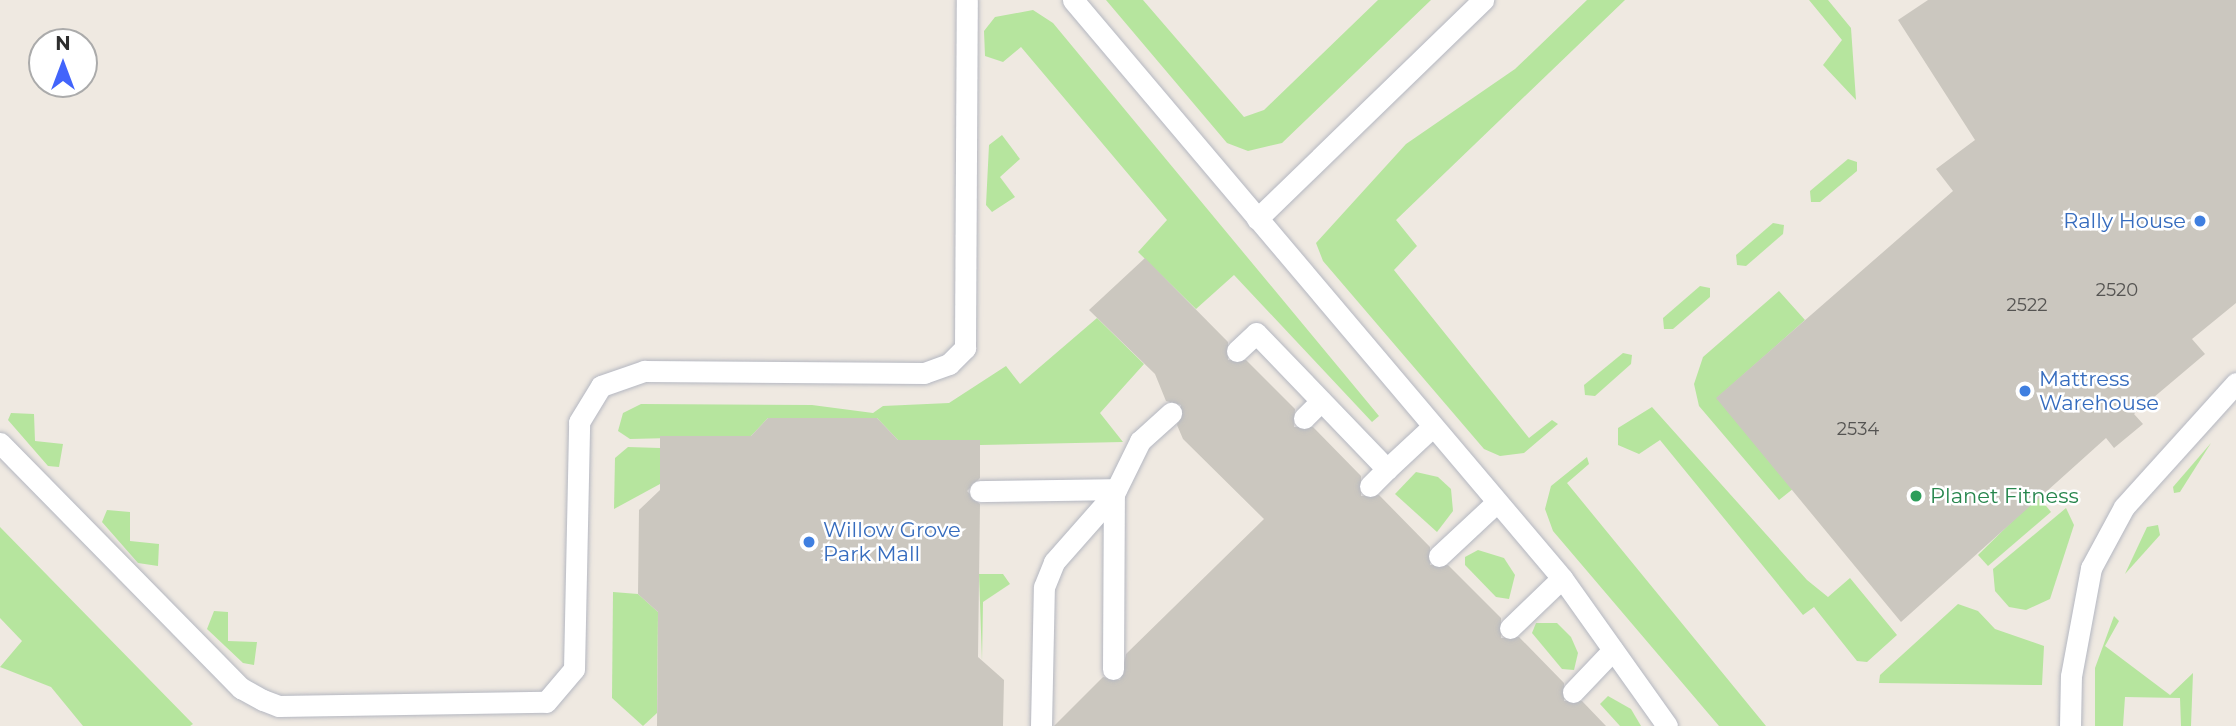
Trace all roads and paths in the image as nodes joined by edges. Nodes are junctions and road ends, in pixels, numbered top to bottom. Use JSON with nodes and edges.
{"nodes":[{"id":1,"x":967,"y":0,"type":"edge"},
{"id":2,"x":1073,"y":0,"type":"edge"},
{"id":3,"x":1483,"y":0,"type":"edge"},
{"id":4,"x":1257,"y":219,"type":"junction"},
{"id":5,"x":1237,"y":351,"type":"dead end"},
{"id":6,"x":2236,"y":383,"type":"edge"},
{"id":7,"x":1321,"y":401,"type":"junction"},
{"id":8,"x":1171,"y":413,"type":"dead end"},
{"id":9,"x":1304,"y":418,"type":"dead end"},
{"id":10,"x":1431,"y":428,"type":"junction"},
{"id":11,"x":0,"y":443,"type":"edge"},
{"id":12,"x":1387,"y":469,"type":"junction"},
{"id":13,"x":1370,"y":486,"type":"dead end"},
{"id":14,"x":1115,"y":491,"type":"junction"},
{"id":15,"x":980,"y":492,"type":"dead end"},
{"id":16,"x":1497,"y":502,"type":"junction"},
{"id":17,"x":1439,"y":556,"type":"dead end"},
{"id":18,"x":1562,"y":578,"type":"junction"},
{"id":19,"x":1510,"y":628,"type":"dead end"},
{"id":20,"x":1613,"y":650,"type":"junction"},
{"id":21,"x":1113,"y":669,"type":"dead end"},
{"id":22,"x":1573,"y":692,"type":"dead end"},
{"id":23,"x":1041,"y":726,"type":"edge"},
{"id":24,"x":1667,"y":726,"type":"edge"},
{"id":25,"x":2070,"y":726,"type":"edge"}],
"edges":[{"from":1,"to":11,"type":"lane"},
{"from":2,"to":4,"type":"lane"},
{"from":3,"to":4,"type":"lane"},
{"from":4,"to":10,"type":"lane"},
{"from":5,"to":7,"type":"lane"},
{"from":6,"to":25,"type":"lane"},
{"from":7,"to":9,"type":"lane"},
{"from":7,"to":12,"type":"lane"},
{"from":8,"to":14,"type":"lane"},
{"from":10,"to":12,"type":"lane"},
{"from":10,"to":16,"type":"lane"},
{"from":12,"to":13,"type":"lane"},
{"from":14,"to":15,"type":"lane"},
{"from":14,"to":21,"type":"lane"},
{"from":14,"to":23,"type":"lane"},
{"from":16,"to":17,"type":"lane"},
{"from":16,"to":18,"type":"lane"},
{"from":18,"to":19,"type":"lane"},
{"from":18,"to":20,"type":"lane"},
{"from":20,"to":22,"type":"lane"},
{"from":20,"to":24,"type":"lane"}]}
